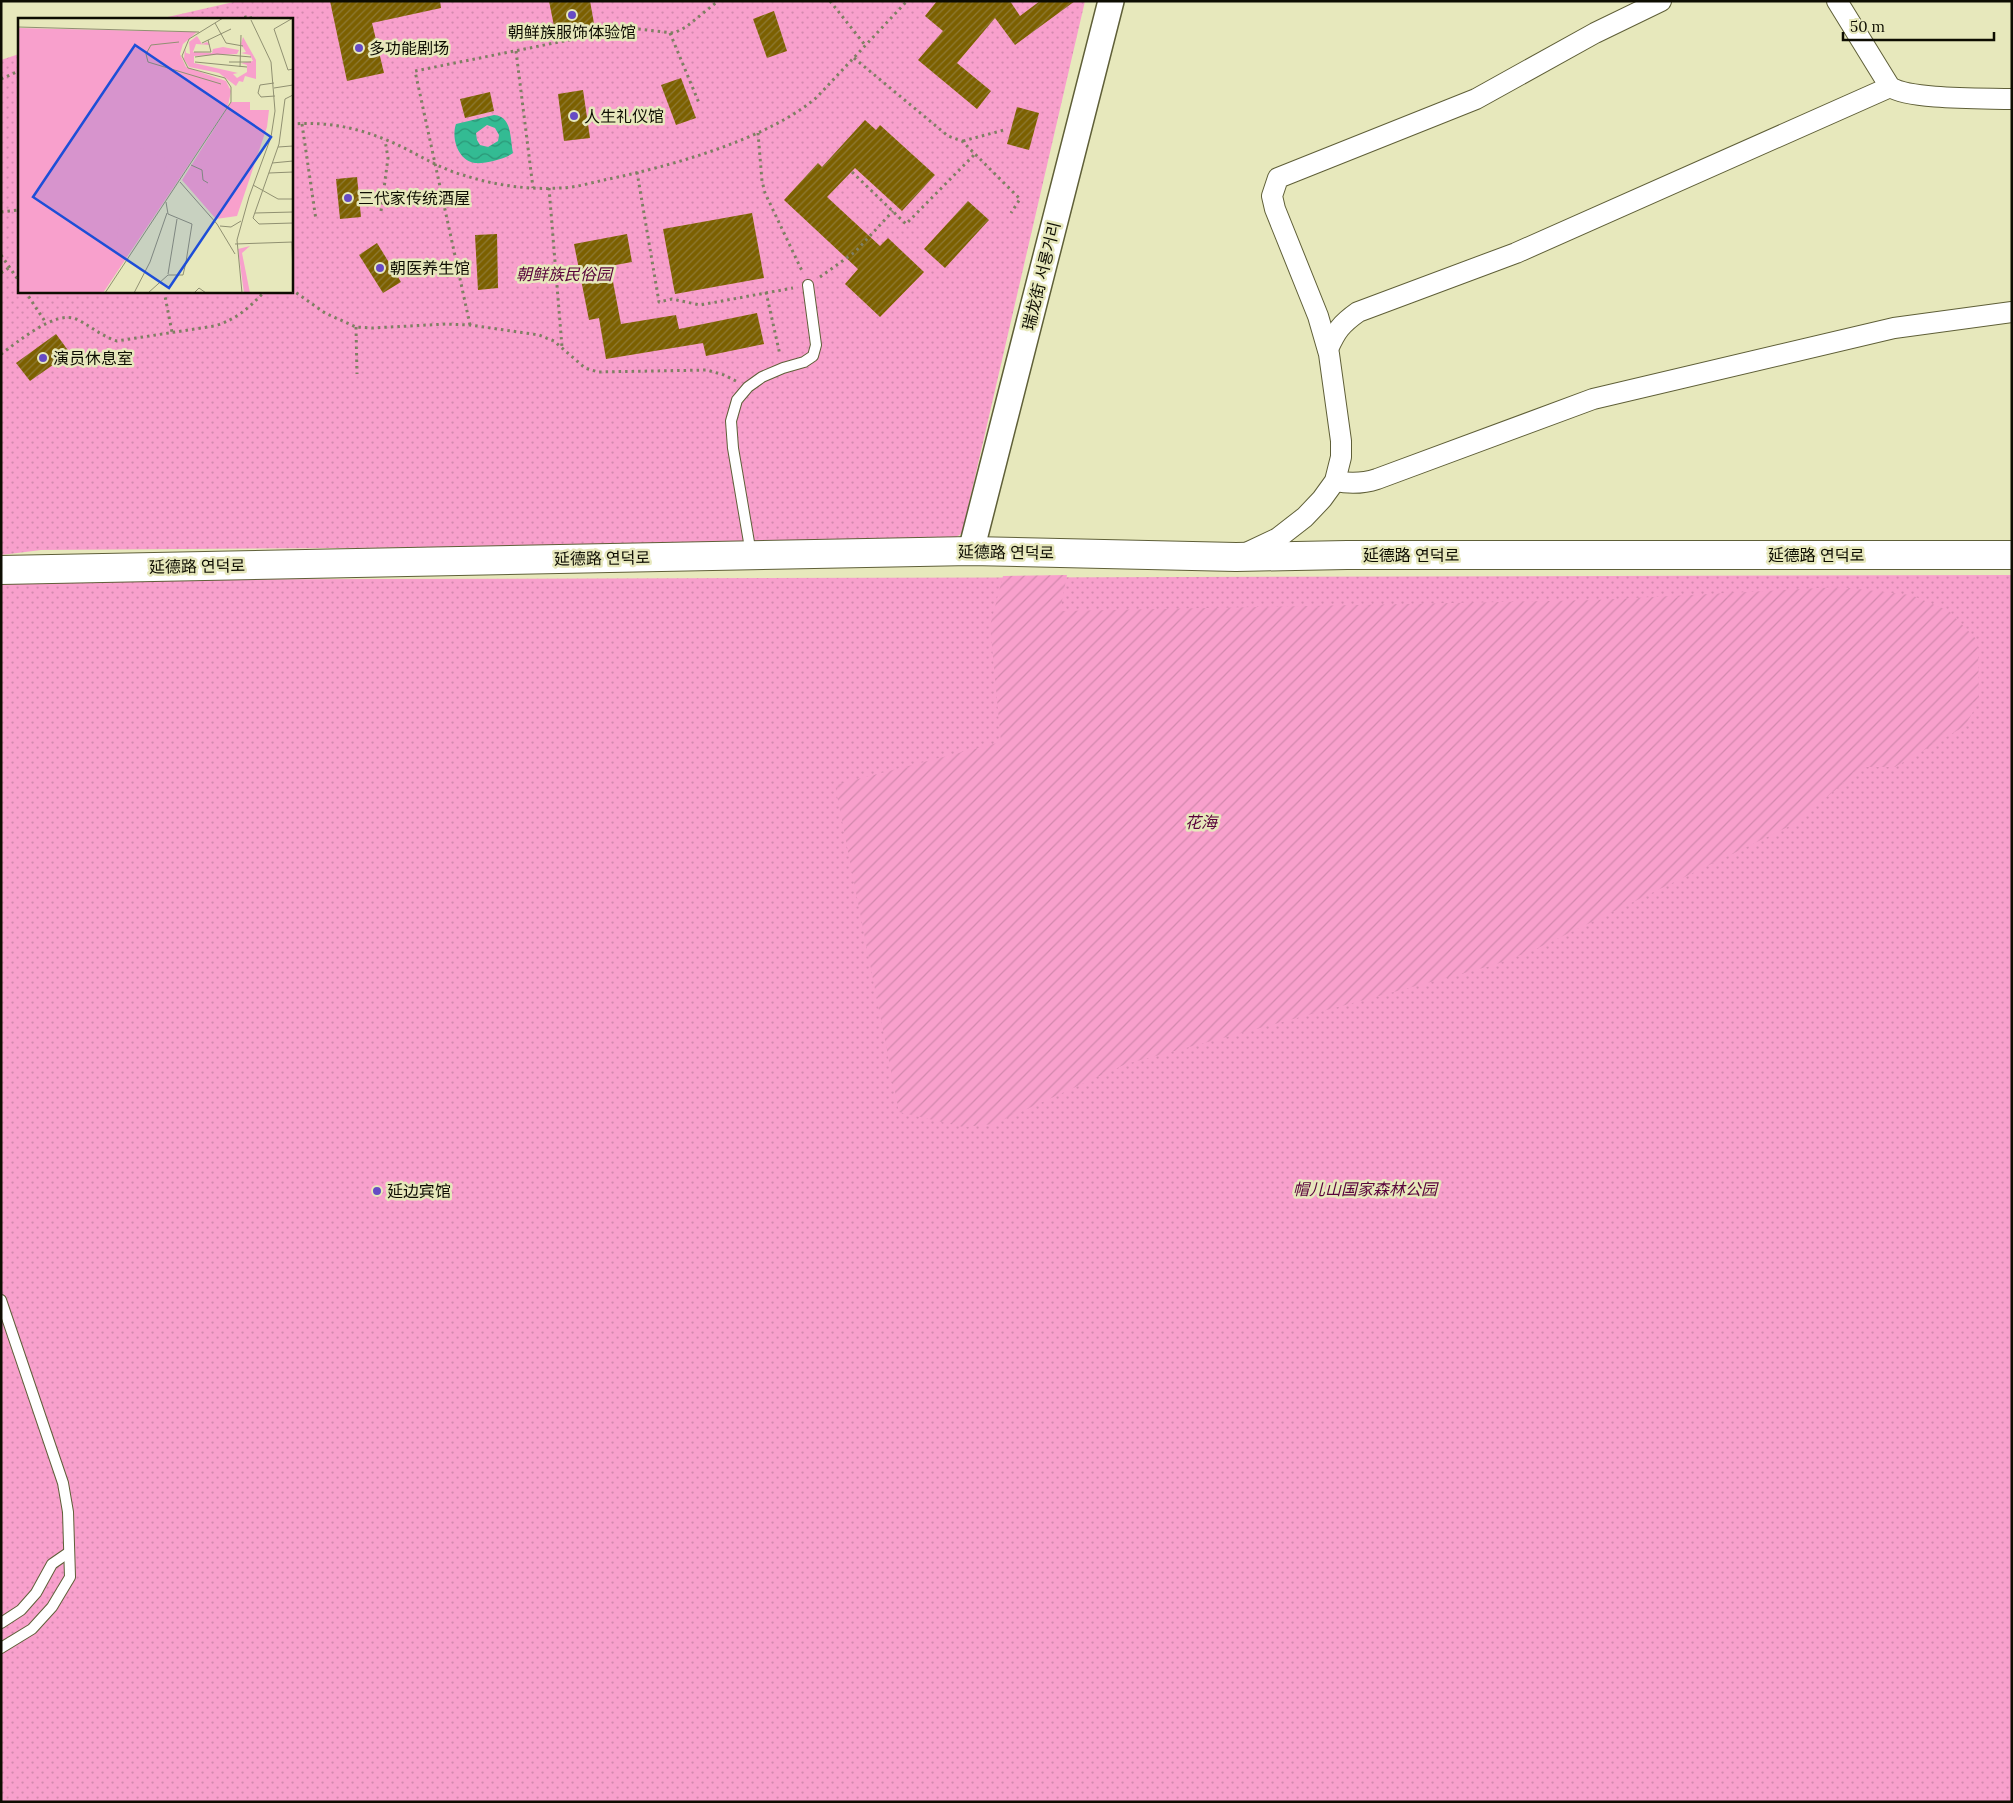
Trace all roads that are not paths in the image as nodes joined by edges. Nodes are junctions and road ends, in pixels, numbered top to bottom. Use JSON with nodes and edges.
{"nodes":[{"id":1,"x":1111,"y":1,"type":"edge"},
{"id":2,"x":1660,"y":1,"type":"edge"},
{"id":3,"x":1837,"y":1,"type":"edge"},
{"id":4,"x":1890,"y":87,"type":"junction"},
{"id":5,"x":2012,"y":99,"type":"edge"},
{"id":6,"x":808,"y":285,"type":"road end"},
{"id":7,"x":2012,"y":312,"type":"edge"},
{"id":8,"x":1328,"y":350,"type":"junction"},
{"id":9,"x":1335,"y":481,"type":"junction"},
{"id":10,"x":970,"y":551,"type":"junction"},
{"id":11,"x":2012,"y":554,"type":"edge"},
{"id":12,"x":751,"y":555,"type":"junction"},
{"id":13,"x":1236,"y":558,"type":"junction"},
{"id":14,"x":1,"y":570,"type":"edge"},
{"id":15,"x":1,"y":1300,"type":"edge"},
{"id":16,"x":68,"y":1553,"type":"junction"},
{"id":17,"x":1,"y":1624,"type":"edge"},
{"id":18,"x":1,"y":1648,"type":"edge"}],
"edges":[{"from":1,"to":10,"type":"street","name":"瑞龙街 서룡거리"},
{"from":2,"to":8,"type":"street"},
{"from":3,"to":4,"type":"street"},
{"from":4,"to":5,"type":"street"},
{"from":4,"to":8,"type":"street"},
{"from":6,"to":12,"type":"lane"},
{"from":7,"to":9,"type":"street"},
{"from":8,"to":9,"type":"street"},
{"from":9,"to":13,"type":"street"},
{"from":10,"to":12,"type":"main road","name":"延德路 연덕로"},
{"from":10,"to":13,"type":"main road","name":"延德路 연덕로"},
{"from":11,"to":13,"type":"main road","name":"延德路 연덕로"},
{"from":12,"to":14,"type":"main road","name":"延德路 연덕로"},
{"from":15,"to":16,"type":"lane"},
{"from":16,"to":17,"type":"lane"},
{"from":16,"to":18,"type":"lane"}]}
